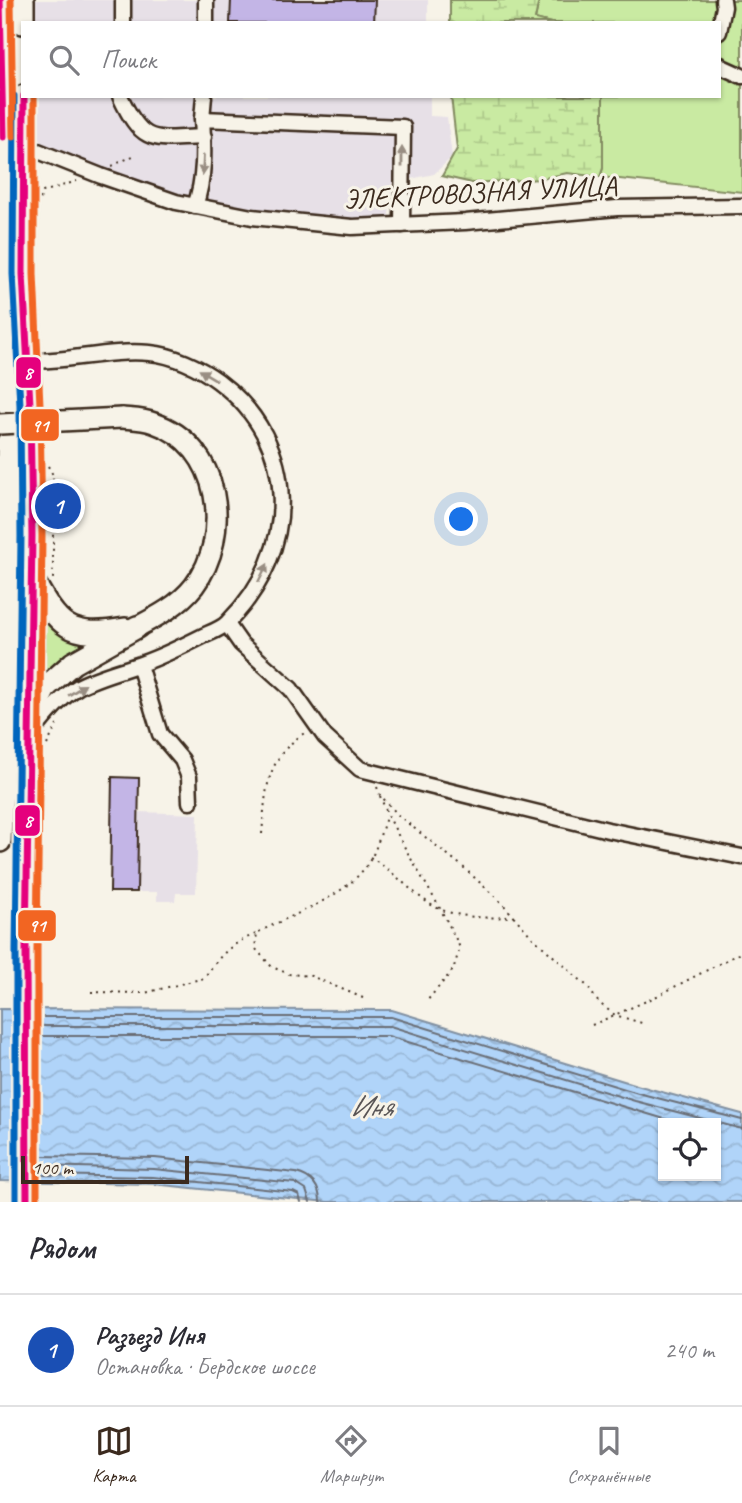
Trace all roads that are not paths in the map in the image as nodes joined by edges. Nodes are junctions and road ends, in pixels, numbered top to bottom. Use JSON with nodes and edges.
{"nodes":[{"id":1,"x":0,"y":0,"type":"edge"},
{"id":2,"x":23,"y":0,"type":"edge"},
{"id":3,"x":123,"y":0,"type":"edge"},
{"id":4,"x":206,"y":0,"type":"edge"},
{"id":5,"x":724,"y":2,"type":"edge"},
{"id":6,"x":23,"y":21,"type":"edge"},
{"id":7,"x":123,"y":21,"type":"edge"},
{"id":8,"x":206,"y":21,"type":"edge"},
{"id":9,"x":721,"y":21,"type":"edge"},
{"id":10,"x":1,"y":55,"type":"edge"},
{"id":11,"x":721,"y":66,"type":"edge"},
{"id":12,"x":742,"y":76,"type":"edge"},
{"id":13,"x":1,"y":78,"type":"edge"},
{"id":14,"x":24,"y":98,"type":"edge"},
{"id":15,"x":121,"y":98,"type":"edge"},
{"id":16,"x":204,"y":98,"type":"edge"},
{"id":17,"x":202,"y":119,"type":"junction"},
{"id":18,"x":2,"y":135,"type":"edge"},
{"id":19,"x":204,"y":137,"type":"junction"},
{"id":20,"x":23,"y":145,"type":"junction"},
{"id":21,"x":195,"y":206,"type":"junction"},
{"id":22,"x":742,"y":206,"type":"edge"},
{"id":23,"x":402,"y":225,"type":"junction"},
{"id":24,"x":9,"y":276,"type":"edge"},
{"id":25,"x":2,"y":331,"type":"edge"},
{"id":26,"x":28,"y":361,"type":"junction"},
{"id":27,"x":30,"y":404,"type":"dead end"},
{"id":28,"x":5,"y":424,"type":"edge"},
{"id":29,"x":31,"y":441,"type":"dead end"},
{"id":30,"x":32,"y":578,"type":"junction"},
{"id":31,"x":227,"y":624,"type":"junction"},
{"id":32,"x":137,"y":627,"type":"junction"},
{"id":33,"x":139,"y":665,"type":"junction"},
{"id":34,"x":2,"y":723,"type":"edge"},
{"id":35,"x":29,"y":730,"type":"junction"},
{"id":36,"x":190,"y":802,"type":"dead end"},
{"id":37,"x":0,"y":841,"type":"edge"},
{"id":38,"x":742,"y":857,"type":"edge"},
{"id":39,"x":27,"y":1202,"type":"edge"}],
"edges":[{"from":1,"to":10,"type":"highway"},
{"from":2,"to":6,"type":"highway"},
{"from":3,"to":7,"type":"street"},
{"from":4,"to":8,"type":"street"},
{"from":5,"to":9,"type":"street"},
{"from":10,"to":13,"type":"highway"},
{"from":11,"to":12,"type":"street"},
{"from":13,"to":18,"type":"highway"},
{"from":14,"to":20,"type":"highway"},
{"from":15,"to":19,"type":"street"},
{"from":16,"to":17,"type":"street"},
{"from":17,"to":19,"type":"street"},
{"from":23,"to":17,"type":"street","one_way":true},
{"from":18,"to":24,"type":"highway"},
{"from":19,"to":21,"type":"street","one_way":true},
{"from":20,"to":21,"type":"street","name":"ЭЛЕКТРОВОЗНАЯ УЛИЦА"},
{"from":20,"to":24,"type":"highway"},
{"from":21,"to":23,"type":"street","name":"ЭЛЕКТРОВОЗНАЯ УЛИЦА"},
{"from":22,"to":23,"type":"street","name":"ЭЛЕКТРОВОЗНАЯ УЛИЦА"},
{"from":24,"to":25,"type":"highway"},
{"from":24,"to":26,"type":"highway"},
{"from":25,"to":28,"type":"highway"},
{"from":26,"to":27,"type":"highway"},
{"from":31,"to":26,"type":"street","one_way":true},
{"from":28,"to":32,"type":"main road","bridge":true},
{"from":28,"to":34,"type":"highway"},
{"from":29,"to":30,"type":"highway"},
{"from":30,"to":32,"type":"highway"},
{"from":30,"to":35,"type":"highway"},
{"from":31,"to":33,"type":"street"},
{"from":31,"to":38,"type":"street"},
{"from":32,"to":35,"type":"highway"},
{"from":35,"to":33,"type":"street","one_way":true},
{"from":33,"to":36,"type":"street"},
{"from":34,"to":37,"type":"highway"},
{"from":35,"to":39,"type":"highway"}]}
